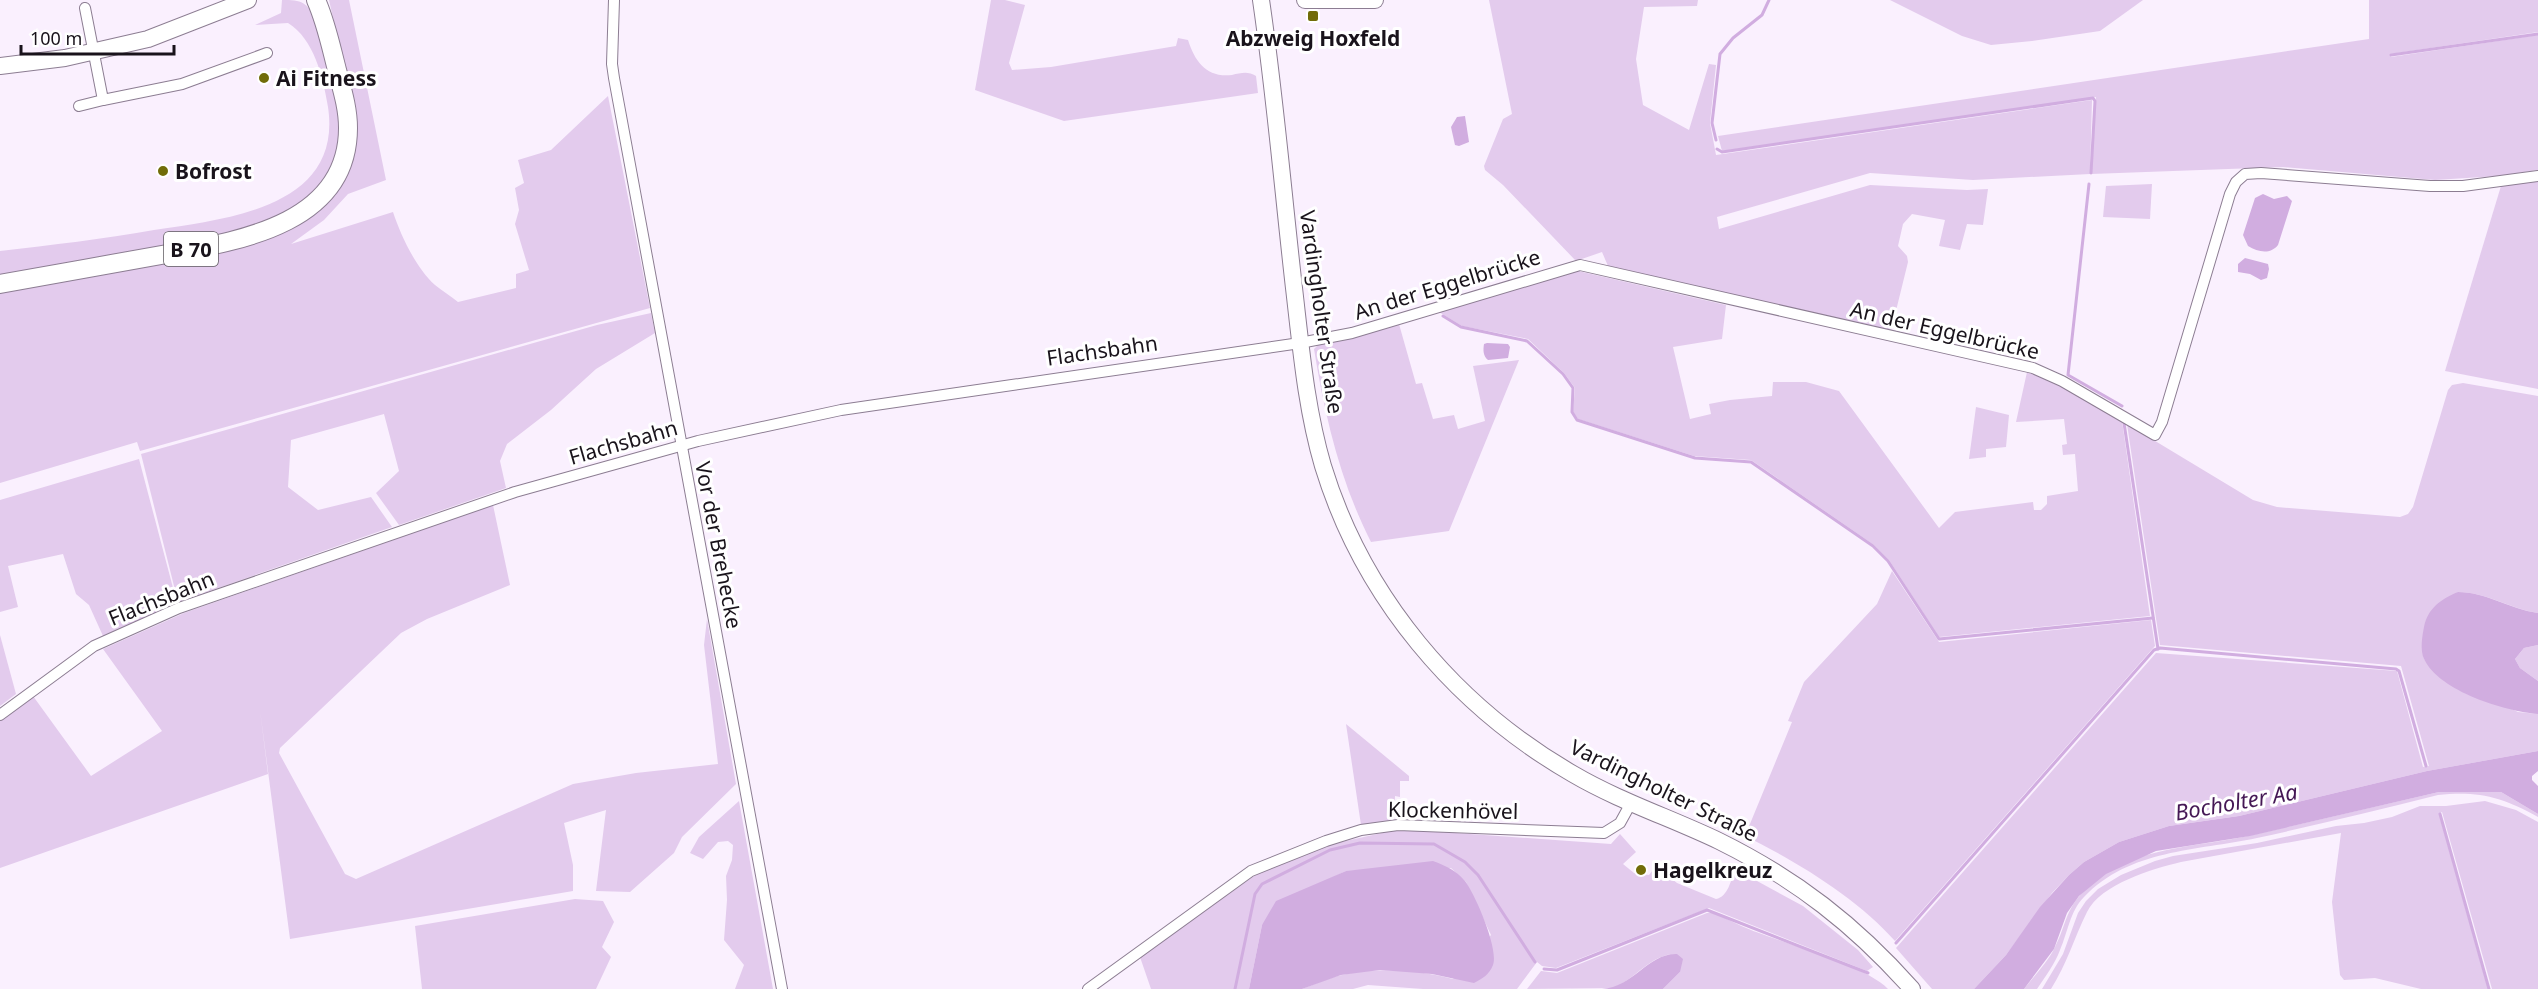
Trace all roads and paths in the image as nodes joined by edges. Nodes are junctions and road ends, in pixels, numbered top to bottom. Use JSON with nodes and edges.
{"nodes":[{"id":1,"x":248,"y":0,"type":"edge"},
{"id":2,"x":316,"y":0,"type":"edge"},
{"id":3,"x":614,"y":0,"type":"edge"},
{"id":4,"x":1261,"y":0,"type":"edge"},
{"id":5,"x":1305,"y":0,"type":"edge"},
{"id":6,"x":1375,"y":0,"type":"edge"},
{"id":7,"x":85,"y":8,"type":"dead end"},
{"id":8,"x":95,"y":52,"type":"junction"},
{"id":9,"x":267,"y":53,"type":"dead end"},
{"id":10,"x":0,"y":66,"type":"edge"},
{"id":11,"x":103,"y":100,"type":"junction"},
{"id":12,"x":79,"y":106,"type":"dead end"},
{"id":13,"x":2538,"y":176,"type":"edge"},
{"id":14,"x":0,"y":284,"type":"edge"},
{"id":15,"x":1300,"y":343,"type":"junction"},
{"id":16,"x":681,"y":446,"type":"junction"},
{"id":17,"x":0,"y":716,"type":"edge"},
{"id":18,"x":1631,"y":803,"type":"junction"},
{"id":19,"x":782,"y":989,"type":"edge"},
{"id":20,"x":1088,"y":989,"type":"edge"},
{"id":21,"x":1912,"y":989,"type":"edge"}],
"edges":[{"from":1,"to":8,"type":"street"},
{"from":2,"to":14,"type":"main road","number":"B 70"},
{"from":3,"to":16,"type":"street","name":"Vor der Brehecke"},
{"from":4,"to":15,"type":"street","name":"Vardingholter Straße"},
{"from":5,"to":6,"type":"street"},
{"from":7,"to":8,"type":"street"},
{"from":8,"to":10,"type":"street"},
{"from":8,"to":11,"type":"street"},
{"from":9,"to":11,"type":"street"},
{"from":11,"to":12,"type":"street"},
{"from":13,"to":15,"type":"street","name":"An der Eggelbrücke"},
{"from":15,"to":16,"type":"street","name":"Flachsbahn"},
{"from":15,"to":18,"type":"street","name":"Vardingholter Straße"},
{"from":16,"to":17,"type":"street","name":"Flachsbahn"},
{"from":16,"to":19,"type":"street","name":"Vor der Brehecke"},
{"from":18,"to":20,"type":"street","name":"Klockenhövel"},
{"from":18,"to":21,"type":"street","name":"Vardingholter Straße"}]}
